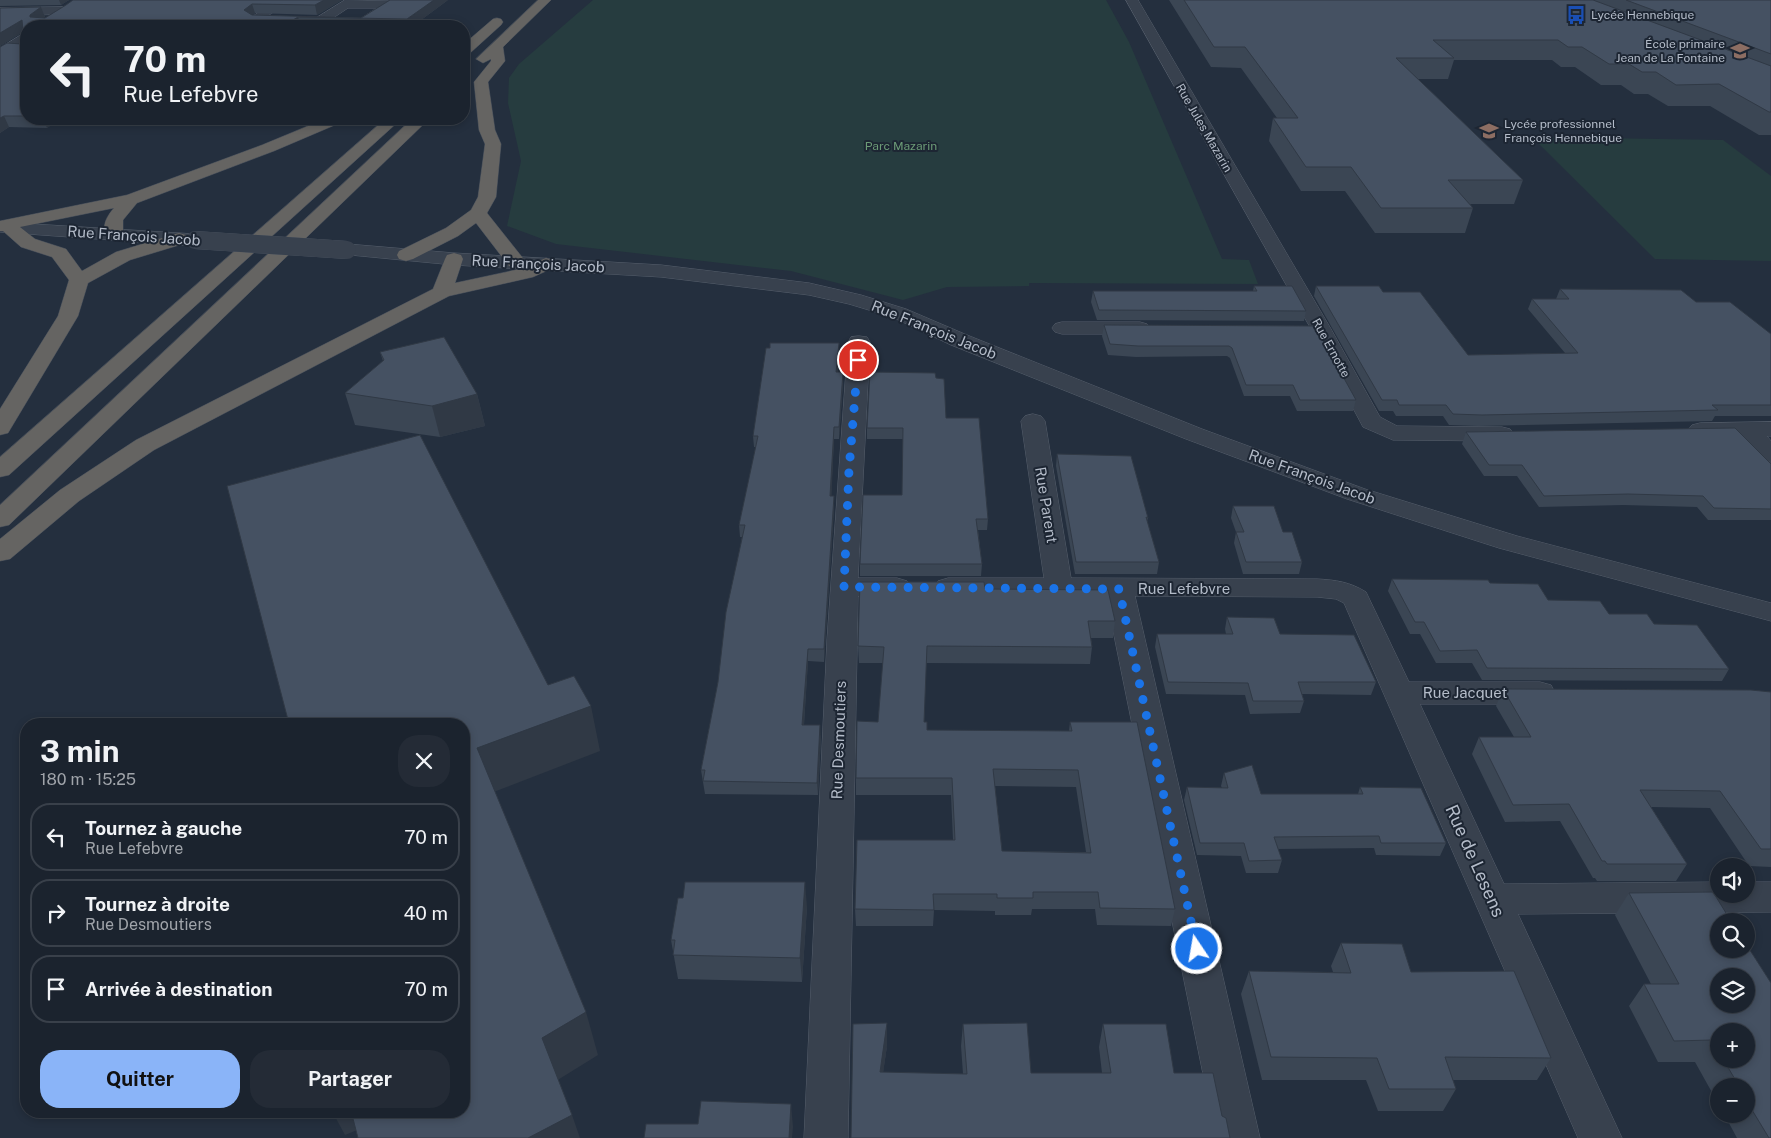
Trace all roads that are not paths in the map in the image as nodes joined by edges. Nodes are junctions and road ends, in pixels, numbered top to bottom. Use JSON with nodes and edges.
{"nodes":[{"id":1,"x":286,"y":0,"type":"edge"},
{"id":2,"x":545,"y":0,"type":"edge"},
{"id":3,"x":1132,"y":0,"type":"edge"},
{"id":4,"x":348,"y":2,"type":"edge"},
{"id":5,"x":0,"y":12,"type":"edge"},
{"id":6,"x":504,"y":16,"type":"dead end"},
{"id":7,"x":50,"y":20,"type":"edge"},
{"id":8,"x":255,"y":20,"type":"joint"},
{"id":9,"x":274,"y":20,"type":"edge"},
{"id":10,"x":317,"y":20,"type":"edge"},
{"id":11,"x":367,"y":20,"type":"edge"},
{"id":12,"x":20,"y":40,"type":"edge"},
{"id":13,"x":470,"y":46,"type":"edge"},
{"id":14,"x":496,"y":47,"type":"junction"},
{"id":15,"x":20,"y":49,"type":"edge"},
{"id":16,"x":4,"y":51,"type":"edge"},
{"id":17,"x":470,"y":72,"type":"dead end"},
{"id":18,"x":322,"y":125,"type":"edge"},
{"id":19,"x":387,"y":125,"type":"edge"},
{"id":20,"x":415,"y":125,"type":"edge"},
{"id":21,"x":130,"y":199,"type":"junction"},
{"id":22,"x":478,"y":213,"type":"junction"},
{"id":23,"x":3,"y":227,"type":"edge"},
{"id":24,"x":114,"y":234,"type":"junction"},
{"id":25,"x":187,"y":239,"type":"junction"},
{"id":26,"x":406,"y":255,"type":"junction"},
{"id":27,"x":1277,"y":255,"type":"joint"},
{"id":28,"x":454,"y":259,"type":"junction"},
{"id":29,"x":516,"y":262,"type":"junction"},
{"id":30,"x":546,"y":264,"type":"junction"},
{"id":31,"x":79,"y":280,"type":"junction"},
{"id":32,"x":442,"y":292,"type":"junction"},
{"id":33,"x":1062,"y":328,"type":"dead end"},
{"id":34,"x":1162,"y":328,"type":"edge"},
{"id":35,"x":860,"y":342,"type":"dead end"},
{"id":36,"x":1033,"y":421,"type":"dead end"},
{"id":37,"x":0,"y":428,"type":"edge"},
{"id":38,"x":1747,"y":429,"type":"junction"},
{"id":39,"x":1771,"y":429,"type":"edge"},
{"id":40,"x":1678,"y":431,"type":"edge"},
{"id":41,"x":1528,"y":434,"type":"edge"},
{"id":42,"x":1771,"y":455,"type":"edge"},
{"id":43,"x":0,"y":470,"type":"edge"},
{"id":44,"x":0,"y":518,"type":"edge"},
{"id":45,"x":0,"y":553,"type":"edge"},
{"id":46,"x":844,"y":587,"type":"junction"},
{"id":47,"x":1059,"y":588,"type":"junction"},
{"id":48,"x":1119,"y":589,"type":"junction"},
{"id":49,"x":1343,"y":590,"type":"joint"},
{"id":50,"x":1771,"y":612,"type":"edge"},
{"id":51,"x":1399,"y":693,"type":"junction"},
{"id":52,"x":1565,"y":693,"type":"edge"},
{"id":53,"x":1771,"y":898,"type":"edge"},
{"id":54,"x":1492,"y":899,"type":"junction"},
{"id":55,"x":826,"y":1138,"type":"edge"},
{"id":56,"x":1238,"y":1138,"type":"edge"},
{"id":57,"x":1600,"y":1138,"type":"edge"}],
"edges":[{"from":1,"to":8,"type":"street"},
{"from":2,"to":14,"type":"highway"},
{"from":3,"to":27,"type":"street","name":"Rue Jules Mazarin"},
{"from":4,"to":10,"type":"street"},
{"from":4,"to":11,"type":"street"},
{"from":5,"to":7,"type":"street"},
{"from":6,"to":13,"type":"highway"},
{"from":8,"to":9,"type":"street"},
{"from":12,"to":16,"type":"street"},
{"from":14,"to":17,"type":"highway"},
{"from":14,"to":22,"type":"highway"},
{"from":15,"to":16,"type":"street"},
{"from":18,"to":21,"type":"highway"},
{"from":19,"to":43,"type":"highway"},
{"from":20,"to":44,"type":"highway"},
{"from":21,"to":23,"type":"highway"},
{"from":21,"to":24,"type":"highway"},
{"from":22,"to":26,"type":"highway"},
{"from":22,"to":29,"type":"highway"},
{"from":23,"to":24,"type":"street","name":"Rue François Jacob"},
{"from":23,"to":31,"type":"highway"},
{"from":24,"to":25,"type":"street","name":"Rue François Jacob"},
{"from":25,"to":26,"type":"street","name":"Rue François Jacob","bridge":true},
{"from":25,"to":31,"type":"highway"},
{"from":26,"to":28,"type":"street","name":"Rue François Jacob"},
{"from":27,"to":41,"type":"street","name":"Rue Ernotte"},
{"from":28,"to":29,"type":"street","name":"Rue François Jacob"},
{"from":28,"to":32,"type":"highway"},
{"from":29,"to":30,"type":"street","name":"Rue François Jacob"},
{"from":30,"to":32,"type":"highway"},
{"from":30,"to":50,"type":"street","name":"Rue François Jacob"},
{"from":31,"to":37,"type":"highway"},
{"from":32,"to":45,"type":"highway"},
{"from":33,"to":34,"type":"street"},
{"from":35,"to":46,"type":"street","name":"Rue Desmoutiers"},
{"from":36,"to":47,"type":"street","name":"Rue Parent"},
{"from":38,"to":39,"type":"street"},
{"from":38,"to":40,"type":"street"},
{"from":38,"to":42,"type":"street"},
{"from":46,"to":47,"type":"street","name":"Rue Lefebvre"},
{"from":46,"to":55,"type":"street","name":"Rue Desmoutiers"},
{"from":47,"to":48,"type":"street","name":"Rue Lefebvre"},
{"from":48,"to":49,"type":"street","name":"Rue Lefebvre"},
{"from":48,"to":56,"type":"street"},
{"from":49,"to":51,"type":"street","name":"Rue de Lesens"},
{"from":51,"to":52,"type":"street","name":"Rue Jacquet"},
{"from":51,"to":54,"type":"street","name":"Rue de Lesens"},
{"from":53,"to":54,"type":"street"},
{"from":54,"to":57,"type":"street","name":"Rue de Lesens"}]}
